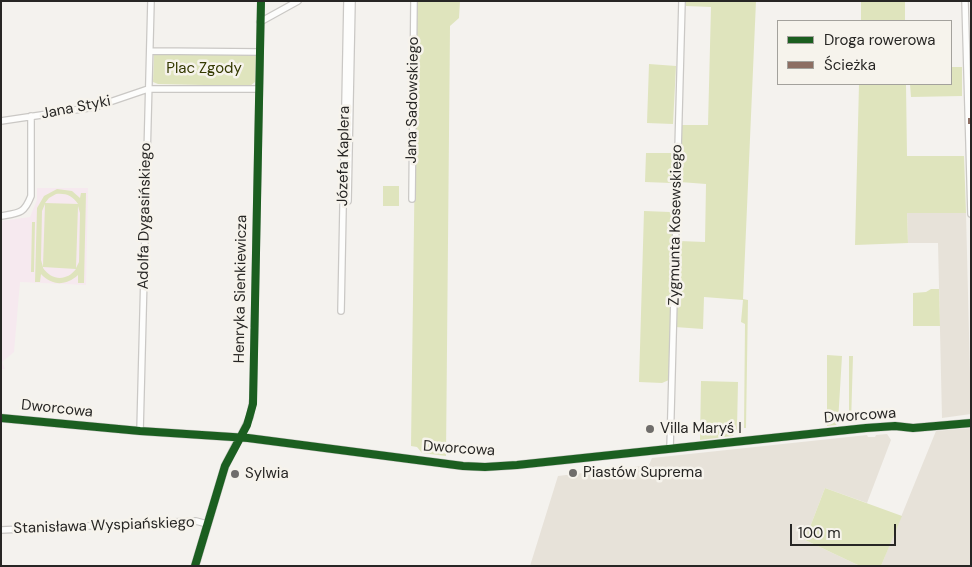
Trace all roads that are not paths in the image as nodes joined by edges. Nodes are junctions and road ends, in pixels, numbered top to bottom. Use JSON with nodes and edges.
{"nodes":[{"id":1,"x":151,"y":1,"type":"edge"},
{"id":2,"x":260,"y":1,"type":"edge"},
{"id":3,"x":298,"y":1,"type":"edge"},
{"id":4,"x":347,"y":1,"type":"edge"},
{"id":5,"x":352,"y":1,"type":"edge"},
{"id":6,"x":414,"y":1,"type":"edge"},
{"id":7,"x":682,"y":1,"type":"edge"},
{"id":8,"x":965,"y":1,"type":"edge"},
{"id":9,"x":260,"y":22,"type":"junction"},
{"id":10,"x":150,"y":51,"type":"junction"},
{"id":11,"x":260,"y":52,"type":"junction"},
{"id":12,"x":148,"y":89,"type":"junction"},
{"id":13,"x":259,"y":89,"type":"junction"},
{"id":14,"x":31,"y":116,"type":"junction"},
{"id":15,"x":1,"y":121,"type":"edge"},
{"id":16,"x":969,"y":121,"type":"edge"},
{"id":17,"x":412,"y":199,"type":"dead end"},
{"id":18,"x":348,"y":201,"type":"dead end"},
{"id":19,"x":971,"y":214,"type":"edge"},
{"id":20,"x":1,"y":216,"type":"edge"},
{"id":21,"x":341,"y":311,"type":"dead end"},
{"id":22,"x":1,"y":418,"type":"edge"},
{"id":23,"x":971,"y":423,"type":"edge"},
{"id":24,"x":140,"y":431,"type":"junction"},
{"id":25,"x":240,"y":437,"type":"junction"},
{"id":26,"x":670,"y":449,"type":"junction"},
{"id":27,"x":208,"y":524,"type":"junction"},
{"id":28,"x":1,"y":530,"type":"edge"},
{"id":29,"x":195,"y":566,"type":"edge"}],
"edges":[{"from":1,"to":10,"type":"street","name":"Adolfa Dygasińskiego"},
{"from":2,"to":9,"type":"street","name":"Henryka Sienkiewicza"},
{"from":3,"to":9,"type":"street"},
{"from":4,"to":21,"type":"street","name":"Józefa Kaplera"},
{"from":5,"to":18,"type":"street","name":"Józefa Kaplera"},
{"from":6,"to":17,"type":"street","name":"Jana Sadowskiego"},
{"from":7,"to":26,"type":"street","name":"Zygmunta Kosewskiego"},
{"from":8,"to":16,"type":"street"},
{"from":9,"to":11,"type":"street","name":"Henryka Sienkiewicza"},
{"from":10,"to":11,"type":"street"},
{"from":10,"to":12,"type":"street","name":"Adolfa Dygasińskiego"},
{"from":11,"to":13,"type":"street","name":"Henryka Sienkiewicza"},
{"from":12,"to":13,"type":"street"},
{"from":12,"to":14,"type":"street","name":"Jana Styki"},
{"from":12,"to":24,"type":"street","name":"Adolfa Dygasińskiego"},
{"from":13,"to":25,"type":"street","name":"Henryka Sienkiewicza"},
{"from":14,"to":15,"type":"street","name":"Jana Styki"},
{"from":14,"to":20,"type":"street"},
{"from":16,"to":19,"type":"street"},
{"from":22,"to":24,"type":"street","name":"Dworcowa"},
{"from":23,"to":26,"type":"street","name":"Dworcowa"},
{"from":24,"to":25,"type":"street","name":"Dworcowa"},
{"from":25,"to":26,"type":"street","name":"Dworcowa"},
{"from":25,"to":27,"type":"street","name":"Henryka Sienkiewicza"},
{"from":27,"to":28,"type":"street","name":"Stanisława Wyspiańskiego"},
{"from":27,"to":29,"type":"street","name":"Henryka Sienkiewicza"}]}
